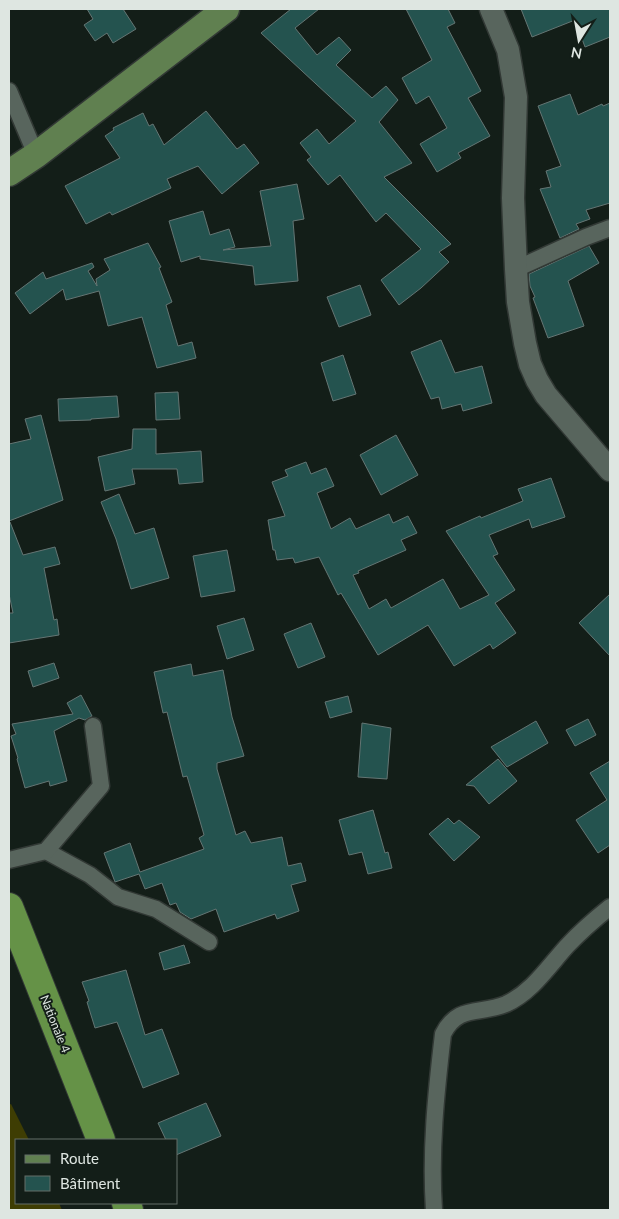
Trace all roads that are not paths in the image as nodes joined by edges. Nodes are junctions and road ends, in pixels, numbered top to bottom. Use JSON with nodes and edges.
{"nodes":[{"id":1,"x":226,"y":9,"type":"edge"},
{"id":2,"x":491,"y":9,"type":"edge"},
{"id":3,"x":9,"y":91,"type":"edge"},
{"id":4,"x":36,"y":155,"type":"junction"},
{"id":5,"x":9,"y":173,"type":"edge"},
{"id":6,"x":610,"y":228,"type":"edge"},
{"id":7,"x":516,"y":269,"type":"junction"},
{"id":8,"x":610,"y":470,"type":"edge"},
{"id":9,"x":93,"y":726,"type":"dead end"},
{"id":10,"x":46,"y":851,"type":"junction"},
{"id":11,"x":9,"y":860,"type":"edge"},
{"id":12,"x":9,"y":907,"type":"edge"},
{"id":13,"x":610,"y":907,"type":"edge"},
{"id":14,"x":209,"y":942,"type":"dead end"},
{"id":15,"x":102,"y":1139,"type":"edge"},
{"id":16,"x":434,"y":1210,"type":"edge"}],
"edges":[{"from":1,"to":4,"type":"main road"},
{"from":2,"to":7,"type":"street"},
{"from":3,"to":4,"type":"street"},
{"from":4,"to":5,"type":"main road"},
{"from":6,"to":7,"type":"street"},
{"from":7,"to":8,"type":"street"},
{"from":9,"to":10,"type":"street"},
{"from":10,"to":11,"type":"street"},
{"from":10,"to":14,"type":"street"},
{"from":12,"to":15,"type":"highway","name":"Nationale 4"},
{"from":13,"to":16,"type":"street"}]}
